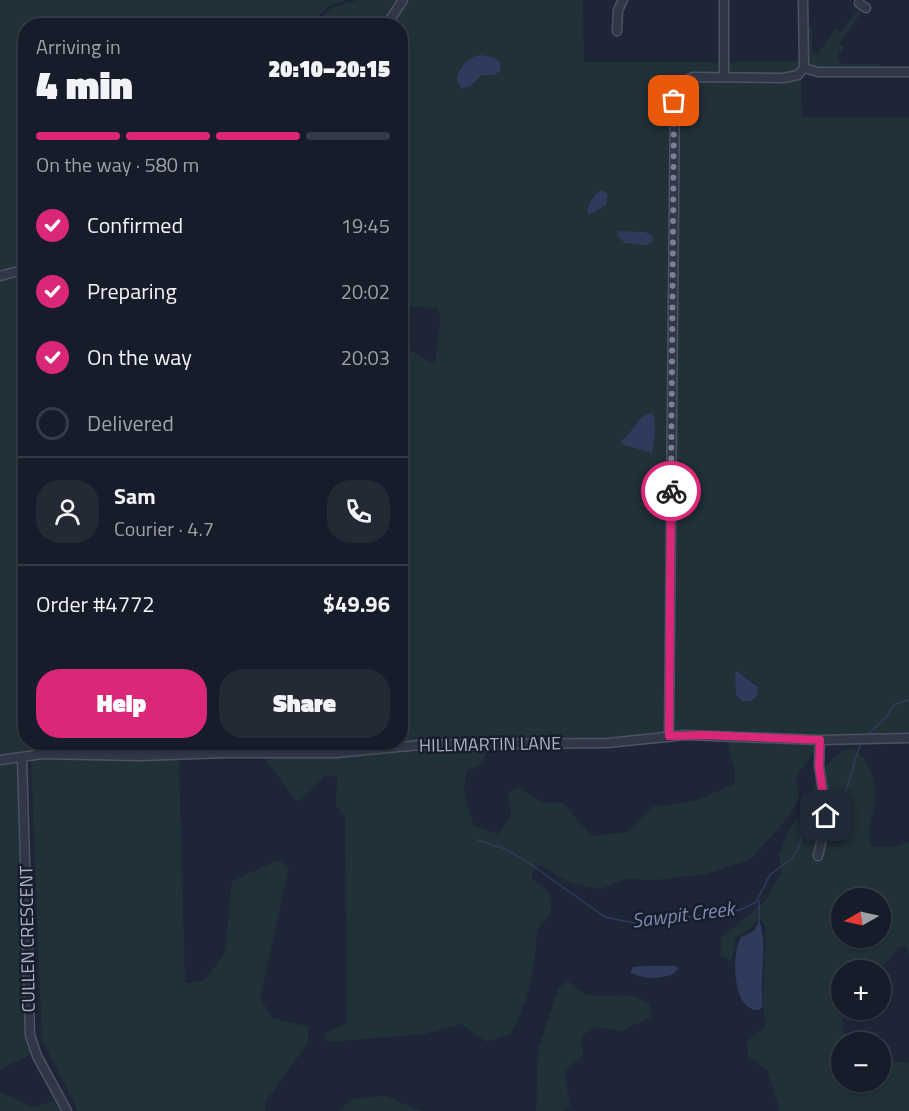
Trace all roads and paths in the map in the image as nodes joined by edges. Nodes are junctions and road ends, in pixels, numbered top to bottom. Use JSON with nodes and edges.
{"nodes":[{"id":1,"x":403,"y":0,"type":"edge"},
{"id":2,"x":622,"y":0,"type":"edge"},
{"id":3,"x":724,"y":0,"type":"edge"},
{"id":4,"x":803,"y":0,"type":"edge"},
{"id":5,"x":391,"y":18,"type":"edge"},
{"id":6,"x":617,"y":31,"type":"dead end"},
{"id":7,"x":804,"y":68,"type":"junction"},
{"id":8,"x":909,"y":72,"type":"edge"},
{"id":9,"x":724,"y":76,"type":"junction"},
{"id":10,"x":18,"y":271,"type":"edge"},
{"id":11,"x":0,"y":276,"type":"edge"},
{"id":12,"x":669,"y":736,"type":"junction"},
{"id":13,"x":909,"y":738,"type":"edge"},
{"id":14,"x":820,"y":740,"type":"junction"},
{"id":15,"x":408,"y":746,"type":"edge"},
{"id":16,"x":367,"y":750,"type":"edge"},
{"id":17,"x":22,"y":758,"type":"junction"},
{"id":18,"x":0,"y":760,"type":"edge"},
{"id":19,"x":818,"y":856,"type":"dead end"},
{"id":20,"x":67,"y":1111,"type":"edge"}],
"edges":[{"from":1,"to":5,"type":"street"},
{"from":2,"to":6,"type":"street"},
{"from":3,"to":9,"type":"street"},
{"from":4,"to":7,"type":"street"},
{"from":7,"to":8,"type":"street"},
{"from":7,"to":9,"type":"street"},
{"from":9,"to":12,"type":"street"},
{"from":10,"to":11,"type":"street"},
{"from":12,"to":14,"type":"street","name":"HILLMARTIN LANE"},
{"from":12,"to":15,"type":"street","name":"HILLMARTIN LANE"},
{"from":13,"to":14,"type":"street","name":"HILLMARTIN LANE"},
{"from":14,"to":19,"type":"street"},
{"from":16,"to":17,"type":"street","name":"HILLMARTIN LANE"},
{"from":17,"to":18,"type":"street","name":"HILLMARTIN LANE"},
{"from":17,"to":20,"type":"street","name":"CULLEN CRESCENT"}]}
